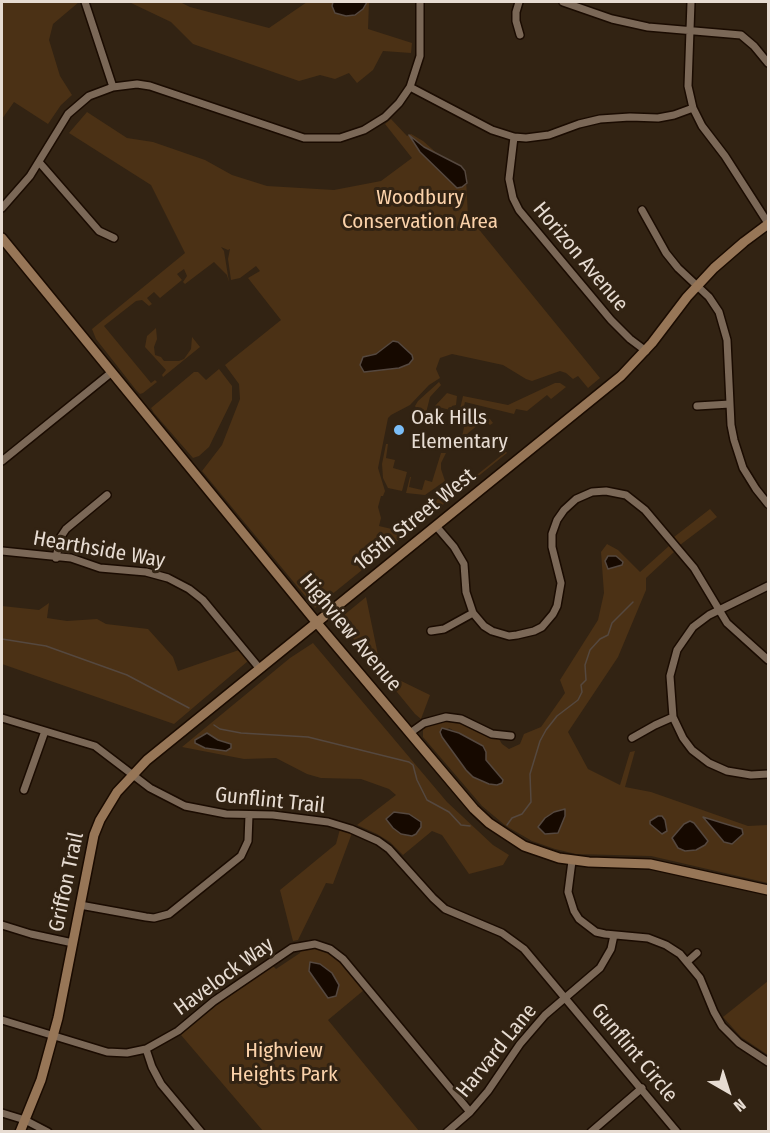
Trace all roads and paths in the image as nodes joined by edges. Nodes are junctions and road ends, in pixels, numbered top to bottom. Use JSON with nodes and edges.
{"nodes":[{"id":1,"x":85,"y":2,"type":"edge"},
{"id":2,"x":420,"y":2,"type":"edge"},
{"id":3,"x":519,"y":2,"type":"edge"},
{"id":4,"x":563,"y":2,"type":"edge"},
{"id":5,"x":692,"y":2,"type":"edge"},
{"id":6,"x":690,"y":31,"type":"junction"},
{"id":7,"x":520,"y":35,"type":"dead end"},
{"id":8,"x":768,"y":63,"type":"edge"},
{"id":9,"x":113,"y":87,"type":"junction"},
{"id":10,"x":410,"y":87,"type":"junction"},
{"id":11,"x":693,"y":108,"type":"junction"},
{"id":12,"x":514,"y":137,"type":"junction"},
{"id":13,"x":39,"y":162,"type":"junction"},
{"id":14,"x":2,"y":208,"type":"edge"},
{"id":15,"x":642,"y":210,"type":"dead end"},
{"id":16,"x":768,"y":224,"type":"edge"},
{"id":17,"x":2,"y":238,"type":"edge"},
{"id":18,"x":114,"y":238,"type":"dead end"},
{"id":19,"x":697,"y":285,"type":"junction"},
{"id":20,"x":645,"y":351,"type":"junction"},
{"id":21,"x":112,"y":372,"type":"junction"},
{"id":22,"x":730,"y":404,"type":"junction"},
{"id":23,"x":697,"y":406,"type":"dead end"},
{"id":24,"x":2,"y":461,"type":"edge"},
{"id":25,"x":107,"y":495,"type":"dead end"},
{"id":26,"x":768,"y":504,"type":"edge"},
{"id":27,"x":436,"y":526,"type":"junction"},
{"id":28,"x":2,"y":551,"type":"edge"},
{"id":29,"x":56,"y":558,"type":"junction"},
{"id":30,"x":768,"y":586,"type":"edge"},
{"id":31,"x":719,"y":610,"type":"junction"},
{"id":32,"x":473,"y":613,"type":"junction"},
{"id":33,"x":317,"y":623,"type":"junction"},
{"id":34,"x":430,"y":631,"type":"dead end"},
{"id":35,"x":768,"y":660,"type":"edge"},
{"id":36,"x":260,"y":669,"type":"junction"},
{"id":37,"x":673,"y":717,"type":"junction"},
{"id":38,"x":2,"y":718,"type":"edge"},
{"id":39,"x":45,"y":731,"type":"junction"},
{"id":40,"x":410,"y":734,"type":"junction"},
{"id":41,"x":511,"y":736,"type":"dead end"},
{"id":42,"x":632,"y":738,"type":"dead end"},
{"id":43,"x":132,"y":774,"type":"junction"},
{"id":44,"x":768,"y":774,"type":"edge"},
{"id":45,"x":24,"y":790,"type":"dead end"},
{"id":46,"x":249,"y":815,"type":"junction"},
{"id":47,"x":572,"y":861,"type":"junction"},
{"id":48,"x":768,"y":890,"type":"edge"},
{"id":49,"x":80,"y":905,"type":"junction"},
{"id":50,"x":2,"y":925,"type":"edge"},
{"id":51,"x":614,"y":935,"type":"junction"},
{"id":52,"x":73,"y":943,"type":"junction"},
{"id":53,"x":697,"y":953,"type":"dead end"},
{"id":54,"x":688,"y":961,"type":"junction"},
{"id":55,"x":566,"y":997,"type":"junction"},
{"id":56,"x":2,"y":1020,"type":"edge"},
{"id":57,"x":53,"y":1037,"type":"junction"},
{"id":58,"x":146,"y":1049,"type":"junction"},
{"id":59,"x":768,"y":1062,"type":"edge"},
{"id":60,"x":642,"y":1088,"type":"junction"},
{"id":61,"x":470,"y":1112,"type":"junction"},
{"id":62,"x":2,"y":1113,"type":"edge"},
{"id":63,"x":25,"y":1120,"type":"junction"},
{"id":64,"x":20,"y":1131,"type":"edge"},
{"id":65,"x":48,"y":1131,"type":"edge"},
{"id":66,"x":201,"y":1131,"type":"edge"},
{"id":67,"x":447,"y":1131,"type":"edge"},
{"id":68,"x":591,"y":1131,"type":"edge"},
{"id":69,"x":677,"y":1131,"type":"edge"}],
"edges":[{"from":1,"to":9,"type":"street"},
{"from":2,"to":10,"type":"street"},
{"from":3,"to":7,"type":"street"},
{"from":4,"to":6,"type":"street"},
{"from":5,"to":6,"type":"street"},
{"from":6,"to":8,"type":"street"},
{"from":6,"to":11,"type":"street"},
{"from":9,"to":10,"type":"street"},
{"from":9,"to":13,"type":"street"},
{"from":10,"to":12,"type":"street"},
{"from":11,"to":12,"type":"street"},
{"from":11,"to":16,"type":"street"},
{"from":12,"to":20,"type":"street","name":"Horizon Avenue"},
{"from":13,"to":14,"type":"street"},
{"from":13,"to":18,"type":"street"},
{"from":15,"to":19,"type":"street"},
{"from":16,"to":19,"type":"street","name":"165th Street West"},
{"from":17,"to":21,"type":"street","name":"Highview Avenue"},
{"from":19,"to":20,"type":"street","name":"165th Street West"},
{"from":19,"to":22,"type":"street"},
{"from":20,"to":27,"type":"street","name":"165th Street West"},
{"from":21,"to":24,"type":"street"},
{"from":21,"to":33,"type":"street","name":"Highview Avenue"},
{"from":22,"to":23,"type":"street"},
{"from":22,"to":26,"type":"street"},
{"from":25,"to":29,"type":"street"},
{"from":27,"to":32,"type":"street"},
{"from":27,"to":33,"type":"street","name":"165th Street West"},
{"from":28,"to":29,"type":"street","name":"Hearthside Way"},
{"from":29,"to":36,"type":"street","name":"Hearthside Way"},
{"from":30,"to":31,"type":"street"},
{"from":31,"to":32,"type":"street"},
{"from":31,"to":35,"type":"street"},
{"from":31,"to":37,"type":"street"},
{"from":32,"to":34,"type":"street"},
{"from":33,"to":36,"type":"street","name":"Griffon Trail"},
{"from":33,"to":40,"type":"street","name":"Highview Avenue"},
{"from":36,"to":43,"type":"street","name":"Griffon Trail"},
{"from":37,"to":42,"type":"street"},
{"from":37,"to":44,"type":"street"},
{"from":38,"to":39,"type":"street","name":"Gunflint Trail"},
{"from":39,"to":43,"type":"street","name":"Gunflint Trail"},
{"from":39,"to":45,"type":"street"},
{"from":40,"to":41,"type":"street"},
{"from":40,"to":47,"type":"street","name":"Highview Avenue"},
{"from":43,"to":46,"type":"street","name":"Gunflint Trail"},
{"from":43,"to":49,"type":"street","name":"Griffon Trail"},
{"from":46,"to":49,"type":"street"},
{"from":46,"to":55,"type":"street","name":"Gunflint Trail"},
{"from":47,"to":48,"type":"street","name":"Highview Avenue"},
{"from":47,"to":51,"type":"street"},
{"from":49,"to":52,"type":"street","name":"Griffon Trail"},
{"from":50,"to":52,"type":"street"},
{"from":51,"to":54,"type":"street"},
{"from":51,"to":55,"type":"street","name":"Harvard Lane"},
{"from":52,"to":57,"type":"street","name":"Griffon Trail"},
{"from":53,"to":54,"type":"street"},
{"from":54,"to":59,"type":"street"},
{"from":55,"to":60,"type":"street","name":"Gunflint Circle"},
{"from":55,"to":61,"type":"street","name":"Harvard Lane"},
{"from":56,"to":57,"type":"street","name":"Havelock Way"},
{"from":57,"to":58,"type":"street","name":"Havelock Way"},
{"from":57,"to":63,"type":"street","name":"Griffon Trail"},
{"from":58,"to":61,"type":"street","name":"Havelock Way"},
{"from":58,"to":66,"type":"street"},
{"from":60,"to":68,"type":"street"},
{"from":60,"to":69,"type":"street","name":"Gunflint Circle"},
{"from":61,"to":67,"type":"street","name":"Harvard Lane"},
{"from":62,"to":63,"type":"street"},
{"from":63,"to":64,"type":"street","name":"Griffon Trail"},
{"from":63,"to":65,"type":"street"}]}
